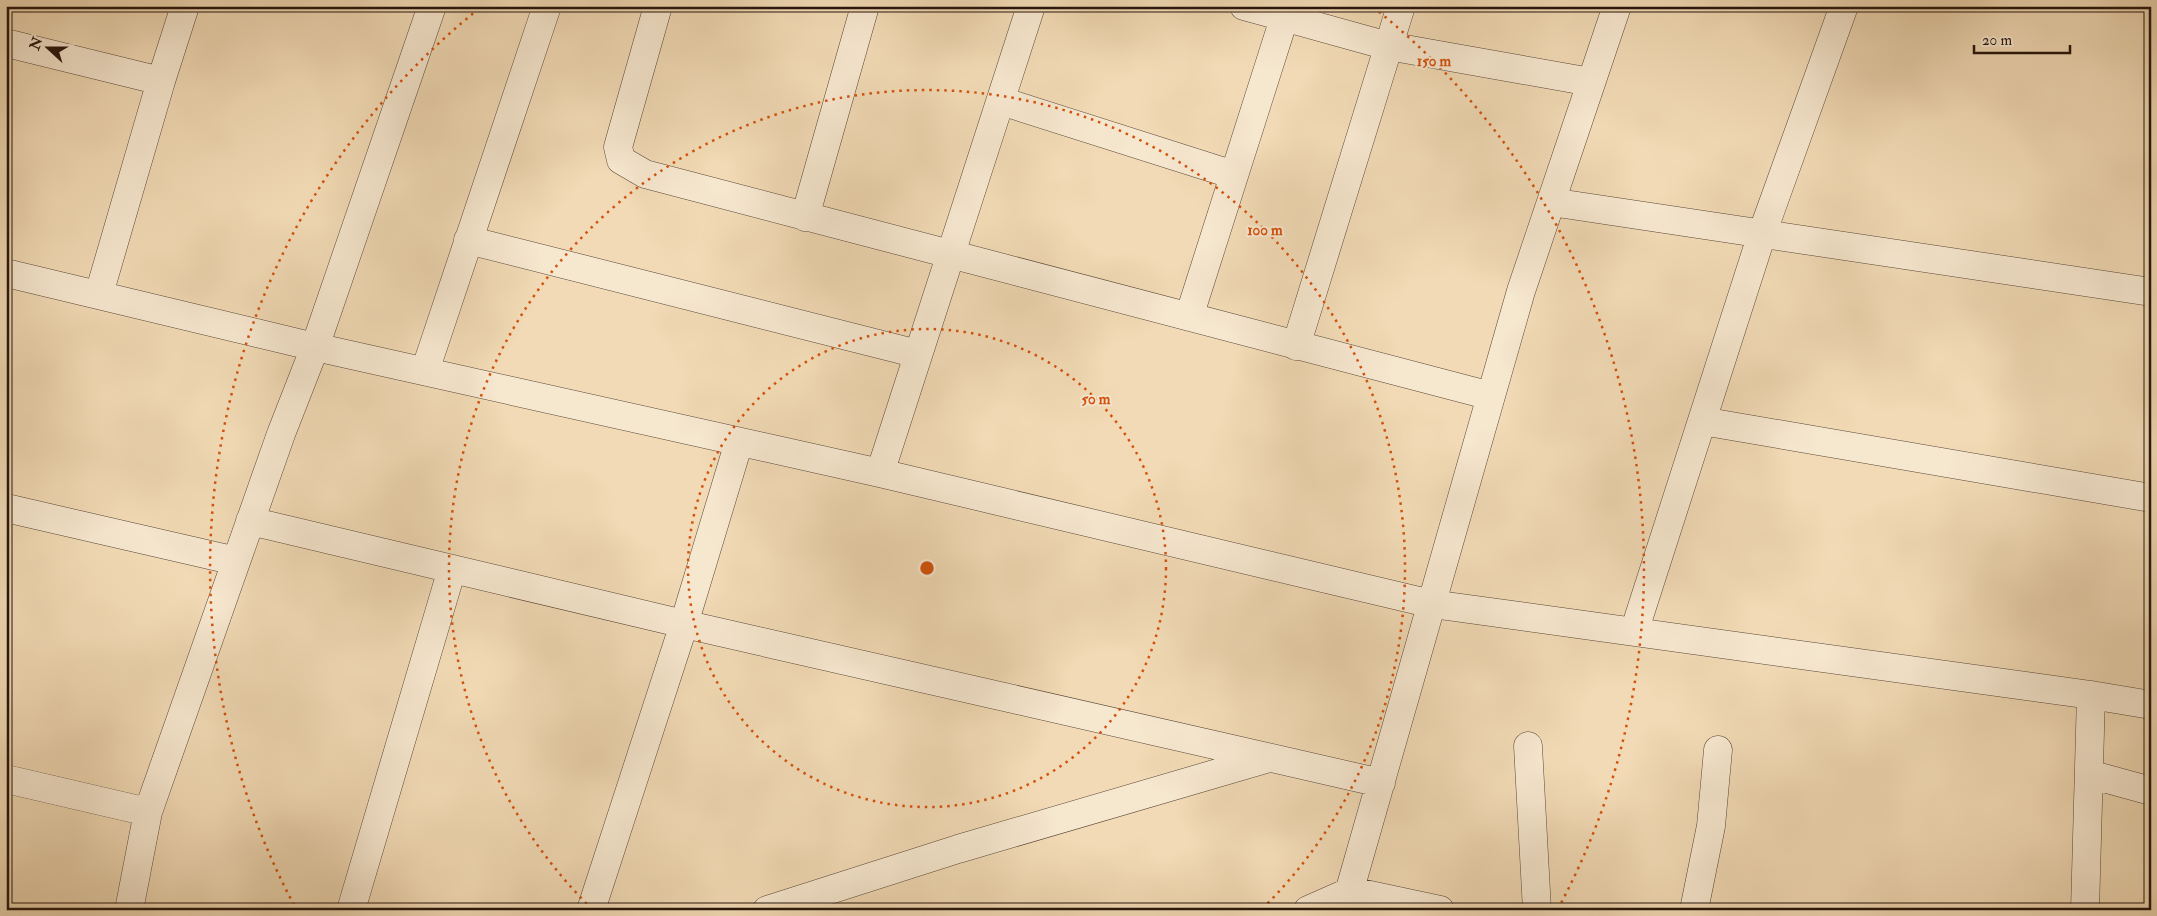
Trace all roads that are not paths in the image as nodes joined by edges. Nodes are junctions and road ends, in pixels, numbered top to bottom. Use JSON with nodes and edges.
{"nodes":[{"id":1,"x":185,"y":6,"type":"edge"},
{"id":2,"x":432,"y":6,"type":"edge"},
{"id":3,"x":547,"y":6,"type":"edge"},
{"id":4,"x":658,"y":6,"type":"edge"},
{"id":5,"x":865,"y":6,"type":"edge"},
{"id":6,"x":1031,"y":6,"type":"edge"},
{"id":7,"x":1244,"y":6,"type":"edge"},
{"id":8,"x":1401,"y":6,"type":"edge"},
{"id":9,"x":1617,"y":6,"type":"edge"},
{"id":10,"x":1844,"y":6,"type":"edge"},
{"id":11,"x":1286,"y":11,"type":"edge"},
{"id":12,"x":6,"y":43,"type":"edge"},
{"id":13,"x":1388,"y":46,"type":"junction"},
{"id":14,"x":161,"y":81,"type":"junction"},
{"id":15,"x":1591,"y":82,"type":"junction"},
{"id":16,"x":1001,"y":101,"type":"junction"},
{"id":17,"x":1234,"y":175,"type":"junction"},
{"id":18,"x":1551,"y":202,"type":"junction"},
{"id":19,"x":805,"y":217,"type":"junction"},
{"id":20,"x":1762,"y":234,"type":"junction"},
{"id":21,"x":468,"y":240,"type":"junction"},
{"id":22,"x":950,"y":255,"type":"junction"},
{"id":23,"x":6,"y":273,"type":"edge"},
{"id":24,"x":2151,"y":292,"type":"edge"},
{"id":25,"x":99,"y":294,"type":"junction"},
{"id":26,"x":1189,"y":317,"type":"junction"},
{"id":27,"x":315,"y":346,"type":"junction"},
{"id":28,"x":1296,"y":346,"type":"junction"},
{"id":29,"x":918,"y":354,"type":"junction"},
{"id":30,"x":424,"y":371,"type":"junction"},
{"id":31,"x":1491,"y":396,"type":"junction"},
{"id":32,"x":1702,"y":421,"type":"junction"},
{"id":33,"x":739,"y":442,"type":"junction"},
{"id":34,"x":880,"y":473,"type":"junction"},
{"id":35,"x":2151,"y":498,"type":"edge"},
{"id":36,"x":8,"y":516,"type":"edge"},
{"id":37,"x":250,"y":521,"type":"junction"},
{"id":38,"x":236,"y":561,"type":"junction"},
{"id":39,"x":452,"y":569,"type":"junction"},
{"id":40,"x":1432,"y":604,"type":"junction"},
{"id":41,"x":684,"y":624,"type":"junction"},
{"id":42,"x":1634,"y":632,"type":"junction"},
{"id":43,"x":2091,"y":695,"type":"junction"},
{"id":44,"x":2151,"y":705,"type":"edge"},
{"id":45,"x":1528,"y":746,"type":"dead end"},
{"id":46,"x":1718,"y":750,"type":"dead end"},
{"id":47,"x":1270,"y":757,"type":"junction"},
{"id":48,"x":2089,"y":774,"type":"junction"},
{"id":49,"x":6,"y":780,"type":"edge"},
{"id":50,"x":1381,"y":783,"type":"junction"},
{"id":51,"x":2151,"y":791,"type":"edge"},
{"id":52,"x":148,"y":812,"type":"junction"},
{"id":53,"x":1348,"y":900,"type":"edge"},
{"id":54,"x":129,"y":910,"type":"edge"},
{"id":55,"x":350,"y":910,"type":"edge"},
{"id":56,"x":591,"y":910,"type":"edge"},
{"id":57,"x":767,"y":910,"type":"edge"},
{"id":58,"x":1308,"y":910,"type":"edge"},
{"id":59,"x":1440,"y":910,"type":"edge"},
{"id":60,"x":1537,"y":910,"type":"edge"},
{"id":61,"x":1694,"y":910,"type":"edge"},
{"id":62,"x":2086,"y":910,"type":"edge"}],
"edges":[{"from":1,"to":14,"type":"street"},
{"from":2,"to":27,"type":"street"},
{"from":3,"to":21,"type":"street"},
{"from":4,"to":19,"type":"street"},
{"from":5,"to":19,"type":"street"},
{"from":6,"to":16,"type":"street"},
{"from":7,"to":11,"type":"street"},
{"from":8,"to":13,"type":"street"},
{"from":9,"to":15,"type":"street"},
{"from":10,"to":20,"type":"street"},
{"from":11,"to":13,"type":"street"},
{"from":11,"to":17,"type":"street"},
{"from":12,"to":14,"type":"street"},
{"from":13,"to":15,"type":"street"},
{"from":13,"to":28,"type":"street"},
{"from":14,"to":25,"type":"street"},
{"from":15,"to":18,"type":"street"},
{"from":16,"to":17,"type":"street"},
{"from":16,"to":22,"type":"street"},
{"from":17,"to":26,"type":"street"},
{"from":18,"to":20,"type":"street"},
{"from":18,"to":31,"type":"street"},
{"from":19,"to":22,"type":"street"},
{"from":20,"to":24,"type":"street"},
{"from":20,"to":32,"type":"street"},
{"from":21,"to":29,"type":"street"},
{"from":21,"to":30,"type":"street"},
{"from":22,"to":26,"type":"street"},
{"from":22,"to":29,"type":"street"},
{"from":23,"to":25,"type":"street"},
{"from":25,"to":27,"type":"street"},
{"from":26,"to":28,"type":"street"},
{"from":27,"to":30,"type":"street"},
{"from":27,"to":37,"type":"street"},
{"from":28,"to":31,"type":"street"},
{"from":29,"to":34,"type":"street"},
{"from":30,"to":33,"type":"street"},
{"from":31,"to":40,"type":"street"},
{"from":32,"to":35,"type":"street"},
{"from":32,"to":42,"type":"street"},
{"from":33,"to":34,"type":"street"},
{"from":33,"to":41,"type":"street"},
{"from":34,"to":40,"type":"street"},
{"from":36,"to":38,"type":"street"},
{"from":37,"to":38,"type":"street"},
{"from":37,"to":39,"type":"street"},
{"from":38,"to":52,"type":"street"},
{"from":39,"to":41,"type":"street"},
{"from":39,"to":55,"type":"street"},
{"from":40,"to":42,"type":"street"},
{"from":40,"to":50,"type":"street"},
{"from":41,"to":47,"type":"street"},
{"from":41,"to":56,"type":"street"},
{"from":42,"to":43,"type":"street"},
{"from":43,"to":44,"type":"street"},
{"from":43,"to":48,"type":"street"},
{"from":45,"to":60,"type":"street"},
{"from":46,"to":61,"type":"street"},
{"from":47,"to":50,"type":"street"},
{"from":47,"to":57,"type":"street"},
{"from":48,"to":51,"type":"street"},
{"from":48,"to":62,"type":"street"},
{"from":49,"to":52,"type":"street"},
{"from":50,"to":53,"type":"street"},
{"from":52,"to":54,"type":"street"},
{"from":53,"to":58,"type":"street"},
{"from":53,"to":59,"type":"street"}]}
